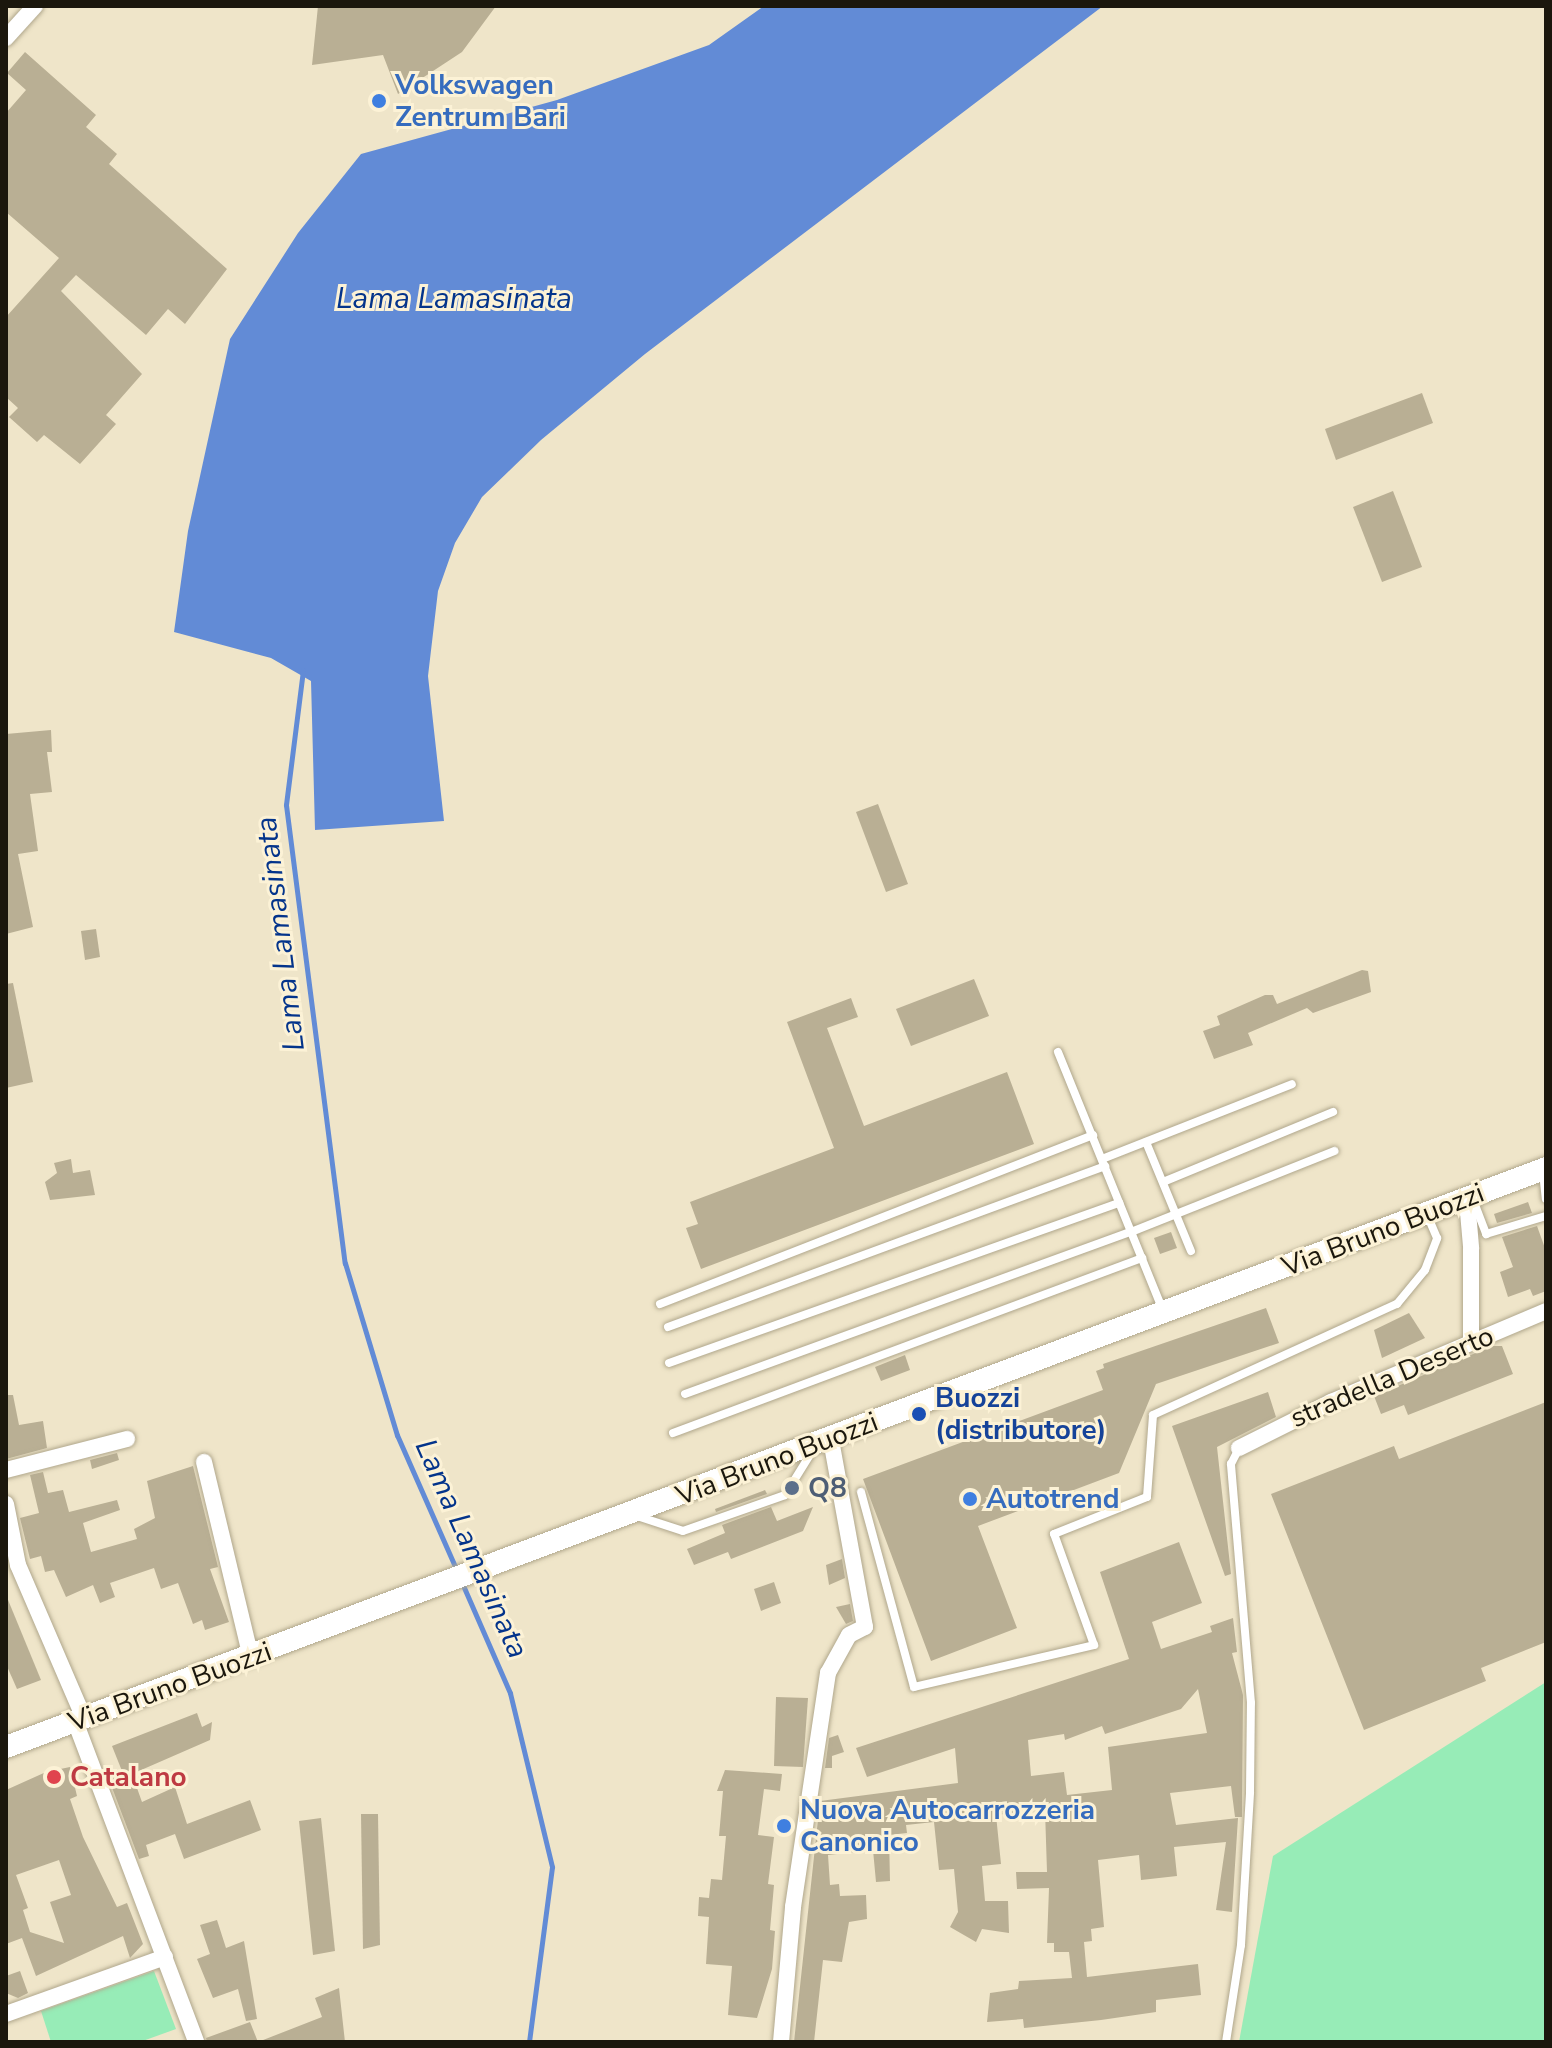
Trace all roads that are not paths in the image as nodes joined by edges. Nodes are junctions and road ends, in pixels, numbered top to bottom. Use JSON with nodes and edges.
{"nodes":[{"id":1,"x":35,"y":6,"type":"edge"},
{"id":2,"x":6,"y":38,"type":"edge"},
{"id":3,"x":1058,"y":1052,"type":"dead end"},
{"id":4,"x":1292,"y":1084,"type":"dead end"},
{"id":5,"x":1333,"y":1112,"type":"dead end"},
{"id":6,"x":1093,"y":1135,"type":"junction"},
{"id":7,"x":1146,"y":1142,"type":"junction"},
{"id":8,"x":1335,"y":1151,"type":"dead end"},
{"id":9,"x":1103,"y":1162,"type":"junction"},
{"id":10,"x":1544,"y":1169,"type":"edge"},
{"id":11,"x":1163,"y":1182,"type":"junction"},
{"id":12,"x":1466,"y":1198,"type":"junction"},
{"id":13,"x":1546,"y":1199,"type":"edge"},
{"id":14,"x":1119,"y":1203,"type":"junction"},
{"id":15,"x":1427,"y":1213,"type":"junction"},
{"id":16,"x":1176,"y":1215,"type":"junction"},
{"id":17,"x":1546,"y":1216,"type":"edge"},
{"id":18,"x":1131,"y":1232,"type":"junction"},
{"id":19,"x":1191,"y":1251,"type":"dead end"},
{"id":20,"x":1142,"y":1258,"type":"junction"},
{"id":21,"x":660,"y":1304,"type":"dead end"},
{"id":22,"x":1546,"y":1311,"type":"edge"},
{"id":23,"x":1164,"y":1312,"type":"junction"},
{"id":24,"x":668,"y":1327,"type":"dead end"},
{"id":25,"x":1471,"y":1342,"type":"junction"},
{"id":26,"x":669,"y":1363,"type":"dead end"},
{"id":27,"x":685,"y":1394,"type":"dead end"},
{"id":28,"x":673,"y":1433,"type":"dead end"},
{"id":29,"x":127,"y":1439,"type":"dead end"},
{"id":30,"x":824,"y":1442,"type":"junction"},
{"id":31,"x":1239,"y":1448,"type":"joint"},
{"id":32,"x":204,"y":1462,"type":"dead end"},
{"id":33,"x":6,"y":1470,"type":"edge"},
{"id":34,"x":861,"y":1492,"type":"dead end"},
{"id":35,"x":6,"y":1504,"type":"edge"},
{"id":36,"x":640,"y":1511,"type":"junction"},
{"id":37,"x":255,"y":1657,"type":"junction"},
{"id":38,"x":79,"y":1719,"type":"junction"},
{"id":39,"x":6,"y":1747,"type":"edge"},
{"id":40,"x":165,"y":1957,"type":"junction"},
{"id":41,"x":6,"y":2014,"type":"edge"},
{"id":42,"x":196,"y":2042,"type":"edge"},
{"id":43,"x":781,"y":2042,"type":"edge"},
{"id":44,"x":1226,"y":2042,"type":"edge"}],
"edges":[{"from":1,"to":2,"type":"street"},
{"from":3,"to":6,"type":"lane"},
{"from":4,"to":7,"type":"lane"},
{"from":5,"to":11,"type":"lane"},
{"from":6,"to":9,"type":"lane"},
{"from":6,"to":21,"type":"lane"},
{"from":7,"to":9,"type":"lane"},
{"from":7,"to":11,"type":"lane"},
{"from":8,"to":16,"type":"lane"},
{"from":9,"to":14,"type":"lane"},
{"from":9,"to":24,"type":"lane"},
{"from":10,"to":12,"type":"main road","name":"Via Bruno Buozzi"},
{"from":10,"to":13,"type":"lane"},
{"from":11,"to":16,"type":"lane"},
{"from":12,"to":15,"type":"main road","name":"Via Bruno Buozzi"},
{"from":12,"to":17,"type":"lane"},
{"from":12,"to":25,"type":"street"},
{"from":14,"to":18,"type":"lane"},
{"from":14,"to":26,"type":"lane"},
{"from":15,"to":23,"type":"main road","name":"Via Bruno Buozzi"},
{"from":15,"to":34,"type":"lane"},
{"from":16,"to":18,"type":"lane"},
{"from":16,"to":19,"type":"lane"},
{"from":18,"to":20,"type":"lane"},
{"from":18,"to":27,"type":"lane"},
{"from":20,"to":23,"type":"lane"},
{"from":20,"to":28,"type":"lane"},
{"from":22,"to":25,"type":"street","name":"stradella Deserto"},
{"from":23,"to":30,"type":"main road","name":"Via Bruno Buozzi"},
{"from":25,"to":31,"type":"street","name":"stradella Deserto"},
{"from":29,"to":33,"type":"street"},
{"from":30,"to":36,"type":"main road","name":"Via Bruno Buozzi"},
{"from":30,"to":36,"type":"lane"},
{"from":30,"to":43,"type":"street"},
{"from":31,"to":44,"type":"lane"},
{"from":32,"to":37,"type":"street"},
{"from":35,"to":38,"type":"street"},
{"from":36,"to":37,"type":"main road","name":"Via Bruno Buozzi"},
{"from":37,"to":38,"type":"main road","name":"Via Bruno Buozzi"},
{"from":38,"to":39,"type":"main road","name":"Via Bruno Buozzi"},
{"from":38,"to":40,"type":"street"},
{"from":40,"to":41,"type":"street"},
{"from":40,"to":42,"type":"street"}]}
